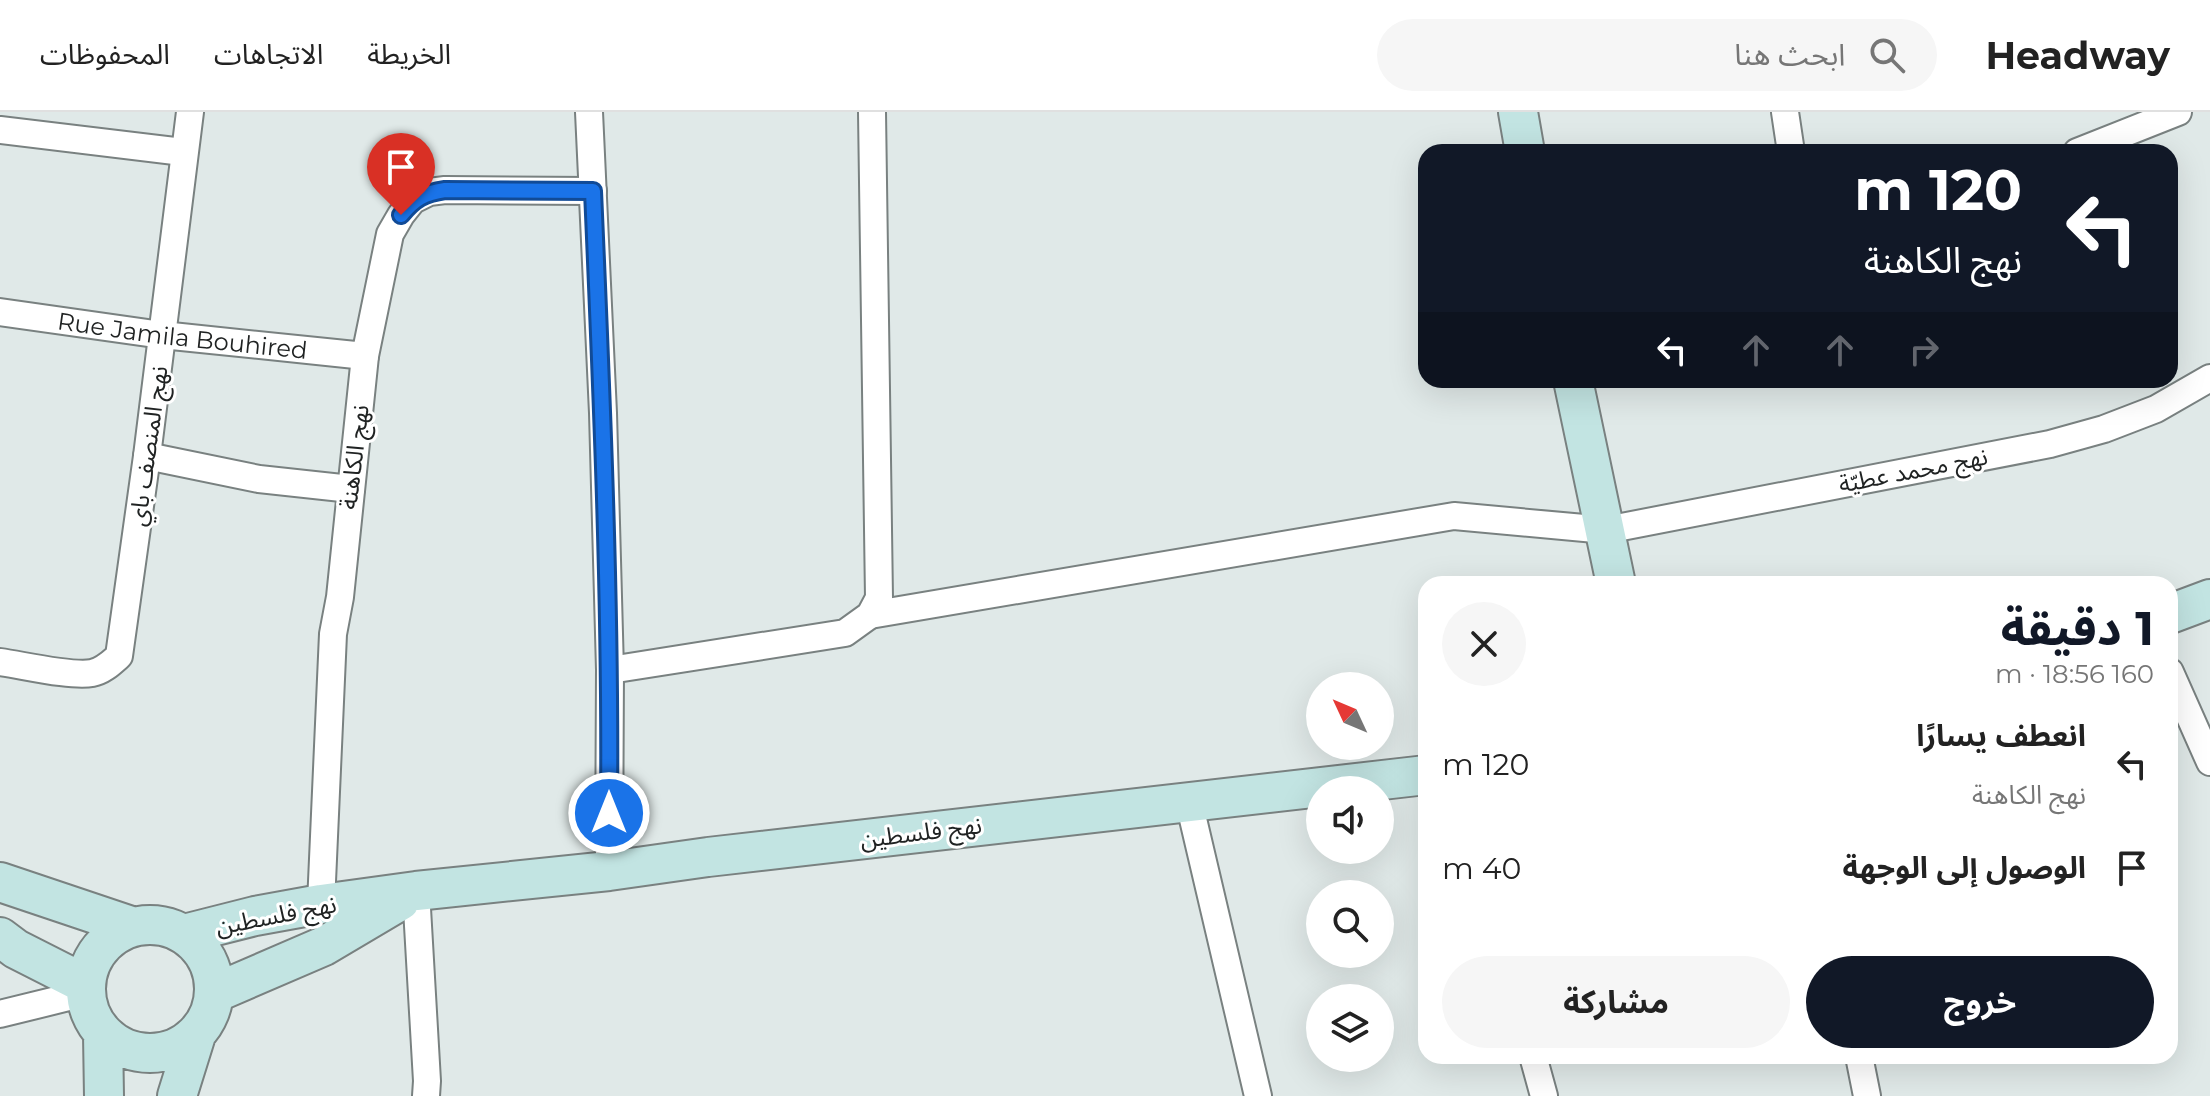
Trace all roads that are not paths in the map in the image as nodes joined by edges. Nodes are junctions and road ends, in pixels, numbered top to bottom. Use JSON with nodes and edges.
{"nodes":[{"id":1,"x":190,"y":112,"type":"edge"},
{"id":2,"x":589,"y":112,"type":"edge"},
{"id":3,"x":872,"y":112,"type":"edge"},
{"id":4,"x":1518,"y":112,"type":"edge"},
{"id":5,"x":1785,"y":112,"type":"edge"},
{"id":6,"x":2178,"y":112,"type":"edge"},
{"id":7,"x":0,"y":130,"type":"edge"},
{"id":8,"x":1524,"y":144,"type":"edge"},
{"id":9,"x":1790,"y":144,"type":"edge"},
{"id":10,"x":2097,"y":144,"type":"edge"},
{"id":11,"x":183,"y":152,"type":"junction"},
{"id":12,"x":593,"y":191,"type":"junction"},
{"id":13,"x":0,"y":312,"type":"edge"},
{"id":14,"x":162,"y":335,"type":"junction"},
{"id":15,"x":365,"y":356,"type":"junction"},
{"id":16,"x":2210,"y":378,"type":"edge"},
{"id":17,"x":1575,"y":388,"type":"edge"},
{"id":18,"x":147,"y":456,"type":"junction"},
{"id":19,"x":351,"y":489,"type":"junction"},
{"id":20,"x":1606,"y":530,"type":"junction"},
{"id":21,"x":1615,"y":576,"type":"edge"},
{"id":22,"x":2210,"y":599,"type":"edge"},
{"id":23,"x":2178,"y":611,"type":"edge"},
{"id":24,"x":870,"y":615,"type":"junction"},
{"id":25,"x":0,"y":662,"type":"edge"},
{"id":26,"x":610,"y":670,"type":"junction"},
{"id":27,"x":2178,"y":690,"type":"edge"},
{"id":28,"x":2210,"y":762,"type":"edge"},
{"id":29,"x":1418,"y":776,"type":"edge"},
{"id":30,"x":1189,"y":802,"type":"junction"},
{"id":31,"x":609,"y":871,"type":"junction"},
{"id":32,"x":0,"y":882,"type":"edge"},
{"id":33,"x":416,"y":891,"type":"junction"},
{"id":34,"x":321,"y":904,"type":"junction"},
{"id":35,"x":134,"y":927,"type":"junction"},
{"id":36,"x":184,"y":934,"type":"junction"},
{"id":37,"x":0,"y":937,"type":"edge"},
{"id":38,"x":85,"y":989,"type":"junction"},
{"id":39,"x":215,"y":993,"type":"junction"},
{"id":40,"x":0,"y":1014,"type":"edge"},
{"id":41,"x":103,"y":1035,"type":"junction"},
{"id":42,"x":196,"y":1035,"type":"junction"},
{"id":43,"x":1541,"y":1064,"type":"edge"},
{"id":44,"x":1861,"y":1064,"type":"edge"},
{"id":45,"x":104,"y":1096,"type":"edge"},
{"id":46,"x":177,"y":1096,"type":"edge"},
{"id":47,"x":426,"y":1096,"type":"edge"},
{"id":48,"x":1258,"y":1096,"type":"edge"},
{"id":49,"x":1544,"y":1096,"type":"edge"},
{"id":50,"x":1867,"y":1096,"type":"edge"}],
"edges":[{"from":1,"to":11,"type":"street","name":"نهج المنصف باي"},
{"from":2,"to":12,"type":"street"},
{"from":3,"to":24,"type":"street"},
{"from":4,"to":8,"type":"main road"},
{"from":5,"to":9,"type":"street"},
{"from":6,"to":10,"type":"street"},
{"from":7,"to":11,"type":"street"},
{"from":11,"to":14,"type":"street","name":"نهج المنصف باي"},
{"from":12,"to":15,"type":"street","name":"نهج الكاهنة"},
{"from":12,"to":26,"type":"street"},
{"from":13,"to":14,"type":"street","name":"Rue Jamila Bouhired"},
{"from":14,"to":15,"type":"street","name":"Rue Jamila Bouhired"},
{"from":14,"to":18,"type":"street","name":"نهج المنصف باي"},
{"from":15,"to":19,"type":"street","name":"نهج الكاهنة"},
{"from":16,"to":20,"type":"street","name":"نهج محمد عطيّة"},
{"from":17,"to":20,"type":"main road"},
{"from":18,"to":19,"type":"street"},
{"from":18,"to":25,"type":"street","name":"نهج المنصف باي"},
{"from":19,"to":34,"type":"street","name":"نهج الكاهنة"},
{"from":20,"to":21,"type":"main road"},
{"from":20,"to":24,"type":"street","name":"نهج محمد عطيّة"},
{"from":22,"to":23,"type":"main road"},
{"from":24,"to":26,"type":"street"},
{"from":26,"to":31,"type":"street"},
{"from":27,"to":28,"type":"street"},
{"from":29,"to":30,"type":"main road","name":"نهج فلسطين"},
{"from":30,"to":31,"type":"main road","name":"نهج فلسطين"},
{"from":30,"to":48,"type":"street"},
{"from":31,"to":33,"type":"main road","name":"نهج فلسطين"},
{"from":32,"to":35,"type":"main road"},
{"from":33,"to":34,"type":"main road","name":"نهج فلسطين"},
{"from":33,"to":39,"type":"main road","name":"نهج فلسطين"},
{"from":33,"to":47,"type":"street"},
{"from":34,"to":36,"type":"main road","name":"نهج فلسطين"},
{"from":35,"to":36,"type":"main road"},
{"from":35,"to":38,"type":"main road"},
{"from":36,"to":39,"type":"main road"},
{"from":37,"to":38,"type":"main road"},
{"from":38,"to":40,"type":"street"},
{"from":38,"to":41,"type":"main road"},
{"from":39,"to":42,"type":"main road"},
{"from":41,"to":42,"type":"main road"},
{"from":41,"to":45,"type":"main road"},
{"from":42,"to":46,"type":"main road"},
{"from":43,"to":49,"type":"street"},
{"from":44,"to":50,"type":"street"}]}
